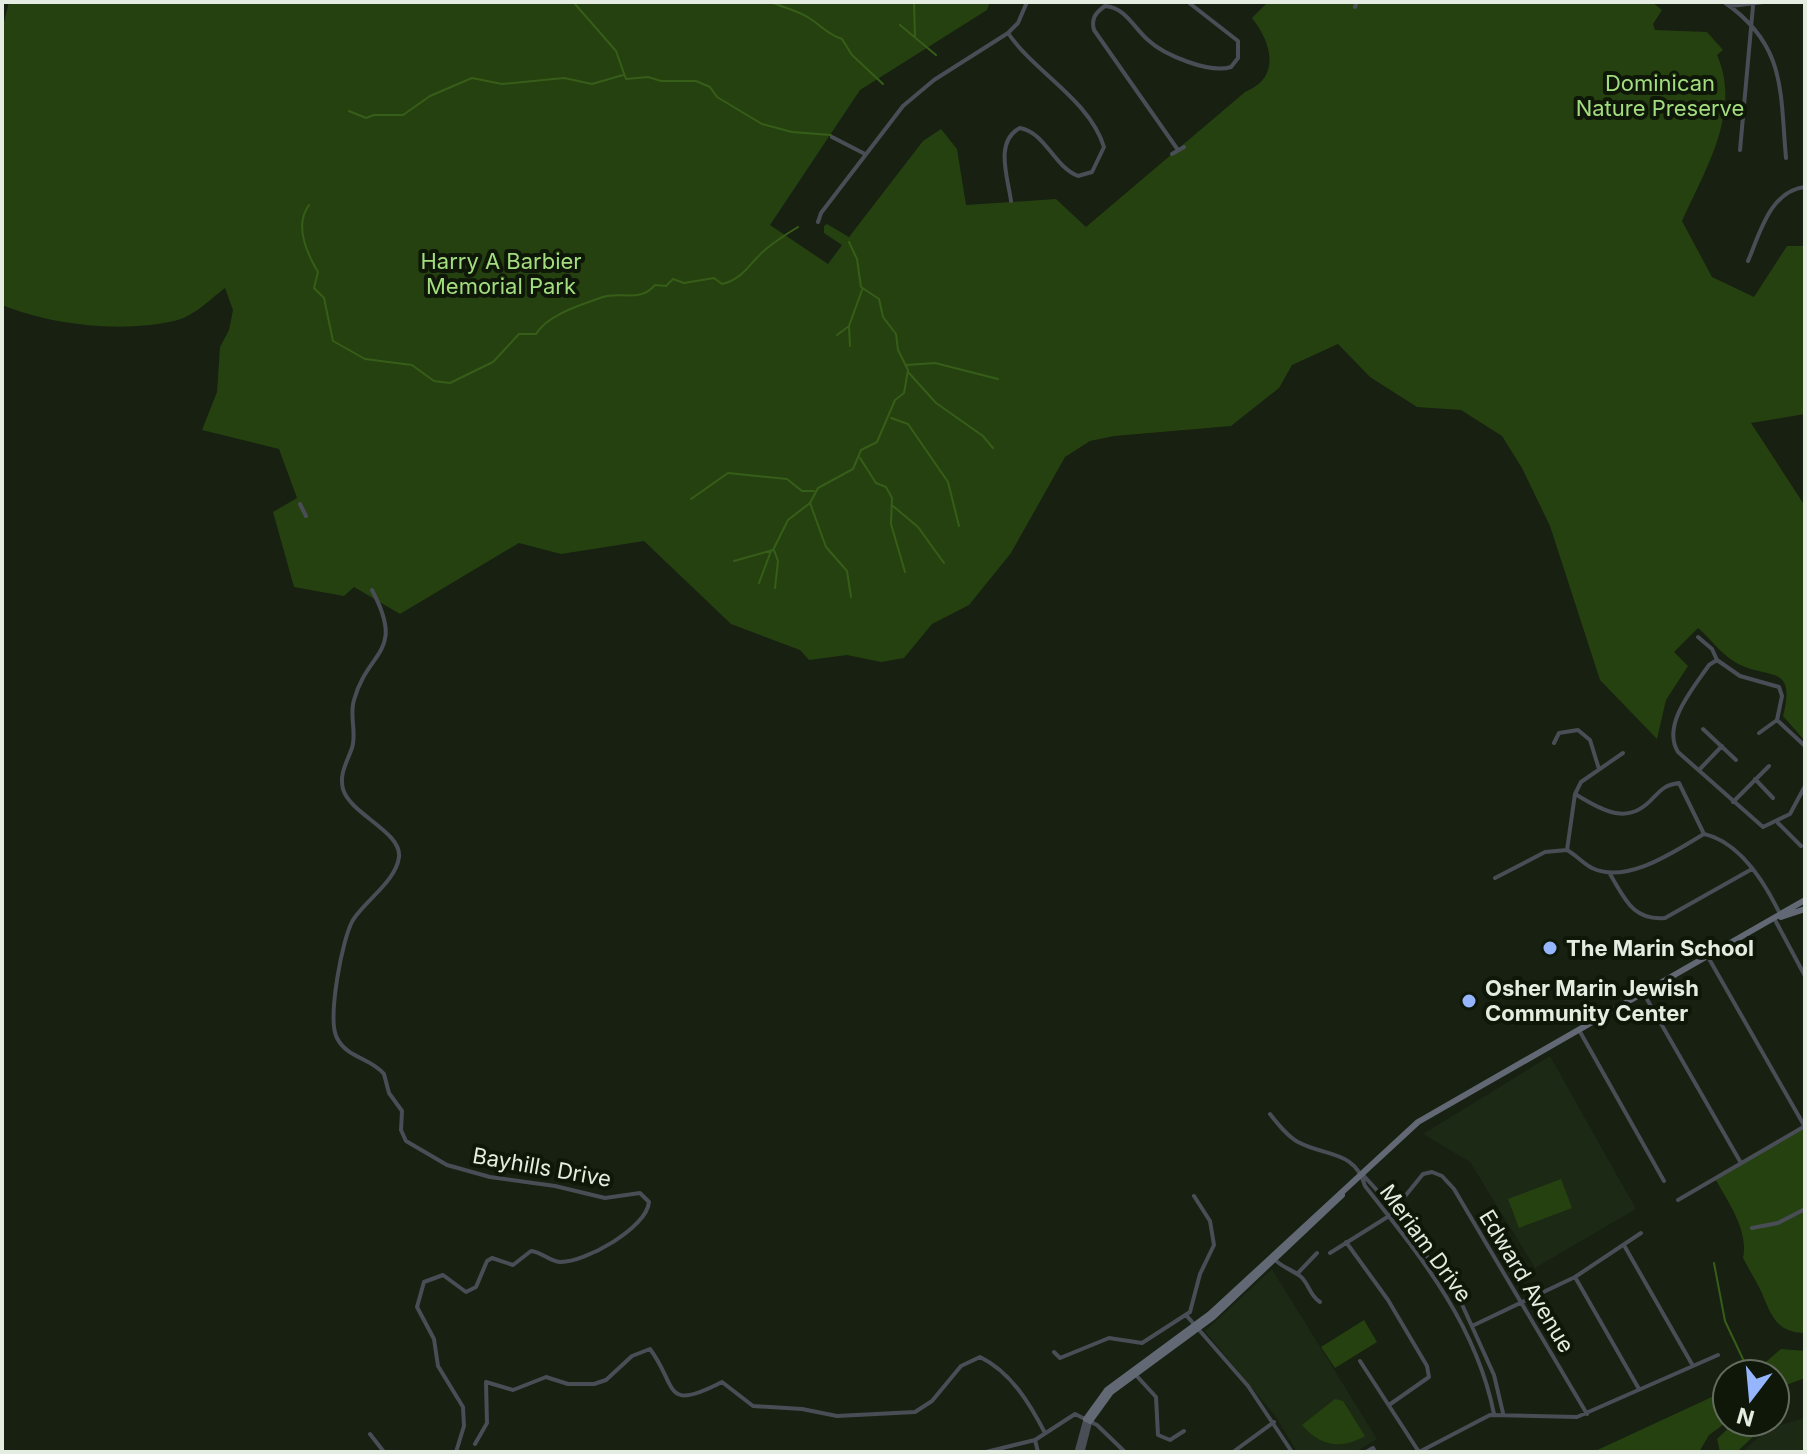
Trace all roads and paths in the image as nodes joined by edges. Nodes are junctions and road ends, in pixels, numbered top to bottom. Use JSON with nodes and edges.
{"nodes":[{"id":1,"x":1027,"y":2,"type":"edge"},
{"id":2,"x":1188,"y":2,"type":"edge"},
{"id":3,"x":1658,"y":2,"type":"edge"},
{"id":4,"x":1670,"y":2,"type":"edge"},
{"id":5,"x":1724,"y":2,"type":"edge"},
{"id":6,"x":1764,"y":2,"type":"edge"},
{"id":7,"x":1730,"y":6,"type":"junction"},
{"id":8,"x":1753,"y":6,"type":"junction"},
{"id":9,"x":1753,"y":28,"type":"junction"},
{"id":10,"x":1008,"y":33,"type":"junction"},
{"id":11,"x":832,"y":137,"type":"dead end"},
{"id":12,"x":1740,"y":150,"type":"dead end"},
{"id":13,"x":865,"y":154,"type":"junction"},
{"id":14,"x":1172,"y":154,"type":"dead end"},
{"id":15,"x":1786,"y":158,"type":"dead end"},
{"id":16,"x":1805,"y":187,"type":"edge"},
{"id":17,"x":1011,"y":201,"type":"dead end"},
{"id":18,"x":818,"y":222,"type":"dead end"},
{"id":19,"x":1748,"y":261,"type":"dead end"},
{"id":20,"x":300,"y":504,"type":"dead end"},
{"id":21,"x":306,"y":516,"type":"dead end"},
{"id":22,"x":372,"y":590,"type":"dead end"},
{"id":23,"x":1698,"y":637,"type":"dead end"},
{"id":24,"x":1717,"y":660,"type":"junction"},
{"id":25,"x":1777,"y":720,"type":"junction"},
{"id":26,"x":1703,"y":729,"type":"dead end"},
{"id":27,"x":1759,"y":733,"type":"dead end"},
{"id":28,"x":1554,"y":743,"type":"dead end"},
{"id":29,"x":1722,"y":746,"type":"junction"},
{"id":30,"x":1805,"y":746,"type":"edge"},
{"id":31,"x":1623,"y":753,"type":"dead end"},
{"id":32,"x":1736,"y":760,"type":"dead end"},
{"id":33,"x":1769,"y":766,"type":"dead end"},
{"id":34,"x":1599,"y":769,"type":"junction"},
{"id":35,"x":1699,"y":770,"type":"junction"},
{"id":36,"x":1755,"y":779,"type":"junction"},
{"id":37,"x":1805,"y":788,"type":"edge"},
{"id":38,"x":1575,"y":794,"type":"junction"},
{"id":39,"x":1773,"y":798,"type":"dead end"},
{"id":40,"x":1733,"y":802,"type":"junction"},
{"id":41,"x":1778,"y":823,"type":"junction"},
{"id":42,"x":1704,"y":834,"type":"junction"},
{"id":43,"x":1801,"y":846,"type":"dead end"},
{"id":44,"x":1567,"y":850,"type":"junction"},
{"id":45,"x":1752,"y":869,"type":"junction"},
{"id":46,"x":1609,"y":873,"type":"junction"},
{"id":47,"x":1495,"y":878,"type":"dead end"},
{"id":48,"x":1805,"y":900,"type":"edge"},
{"id":49,"x":1805,"y":909,"type":"edge"},
{"id":50,"x":1778,"y":918,"type":"junction"},
{"id":51,"x":1708,"y":957,"type":"junction"},
{"id":52,"x":1805,"y":976,"type":"edge"},
{"id":53,"x":1644,"y":994,"type":"junction"},
{"id":54,"x":1579,"y":1030,"type":"junction"},
{"id":55,"x":1270,"y":1114,"type":"dead end"},
{"id":56,"x":1805,"y":1126,"type":"edge"},
{"id":57,"x":1741,"y":1163,"type":"junction"},
{"id":58,"x":1362,"y":1175,"type":"junction"},
{"id":59,"x":1664,"y":1181,"type":"dead end"},
{"id":60,"x":1194,"y":1196,"type":"dead end"},
{"id":61,"x":1678,"y":1200,"type":"dead end"},
{"id":62,"x":1394,"y":1209,"type":"junction"},
{"id":63,"x":1805,"y":1209,"type":"edge"},
{"id":64,"x":1389,"y":1216,"type":"junction"},
{"id":65,"x":1752,"y":1228,"type":"dead end"},
{"id":66,"x":1641,"y":1233,"type":"dead end"},
{"id":67,"x":1346,"y":1242,"type":"junction"},
{"id":68,"x":1625,"y":1247,"type":"junction"},
{"id":69,"x":1317,"y":1253,"type":"dead end"},
{"id":70,"x":1330,"y":1253,"type":"dead end"},
{"id":71,"x":1273,"y":1258,"type":"junction"},
{"id":72,"x":1297,"y":1274,"type":"junction"},
{"id":73,"x":1575,"y":1277,"type":"junction"},
{"id":74,"x":1320,"y":1302,"type":"dead end"},
{"id":75,"x":1523,"y":1304,"type":"junction"},
{"id":76,"x":1186,"y":1315,"type":"junction"},
{"id":77,"x":1472,"y":1326,"type":"junction"},
{"id":78,"x":1196,"y":1328,"type":"junction"},
{"id":79,"x":1466,"y":1329,"type":"junction"},
{"id":80,"x":1054,"y":1352,"type":"dead end"},
{"id":81,"x":1718,"y":1355,"type":"dead end"},
{"id":82,"x":1360,"y":1361,"type":"dead end"},
{"id":83,"x":1693,"y":1366,"type":"junction"},
{"id":84,"x":1134,"y":1373,"type":"junction"},
{"id":85,"x":1639,"y":1390,"type":"junction"},
{"id":86,"x":1389,"y":1405,"type":"junction"},
{"id":87,"x":1494,"y":1414,"type":"junction"},
{"id":88,"x":1503,"y":1414,"type":"junction"},
{"id":89,"x":1587,"y":1414,"type":"junction"},
{"id":90,"x":1088,"y":1420,"type":"junction"},
{"id":91,"x":1274,"y":1422,"type":"junction"},
{"id":92,"x":1184,"y":1431,"type":"dead end"},
{"id":93,"x":1045,"y":1433,"type":"junction"},
{"id":94,"x":370,"y":1434,"type":"dead end"},
{"id":95,"x":1035,"y":1440,"type":"junction"},
{"id":96,"x":475,"y":1444,"type":"dead end"},
{"id":97,"x":384,"y":1452,"type":"edge"},
{"id":98,"x":456,"y":1452,"type":"edge"},
{"id":99,"x":986,"y":1452,"type":"edge"},
{"id":100,"x":1038,"y":1452,"type":"edge"},
{"id":101,"x":1079,"y":1452,"type":"edge"},
{"id":102,"x":1125,"y":1452,"type":"edge"},
{"id":103,"x":1233,"y":1452,"type":"edge"},
{"id":104,"x":1292,"y":1452,"type":"edge"},
{"id":105,"x":1366,"y":1452,"type":"edge"},
{"id":106,"x":1375,"y":1452,"type":"edge"},
{"id":107,"x":1419,"y":1452,"type":"edge"}],
"edges":[{"from":1,"to":10,"type":"street"},
{"from":2,"to":14,"type":"street"},
{"from":3,"to":4,"type":"street"},
{"from":5,"to":7,"type":"street"},
{"from":6,"to":8,"type":"street"},
{"from":7,"to":8,"type":"street"},
{"from":7,"to":9,"type":"street"},
{"from":8,"to":9,"type":"street"},
{"from":9,"to":12,"type":"street"},
{"from":9,"to":15,"type":"street"},
{"from":10,"to":13,"type":"street"},
{"from":10,"to":17,"type":"street"},
{"from":11,"to":13,"type":"street"},
{"from":13,"to":18,"type":"street"},
{"from":16,"to":19,"type":"street"},
{"from":20,"to":21,"type":"street"},
{"from":22,"to":98,"type":"street","name":"Bayhills Drive"},
{"from":23,"to":24,"type":"street"},
{"from":24,"to":25,"type":"street"},
{"from":24,"to":35,"type":"street"},
{"from":25,"to":27,"type":"street"},
{"from":25,"to":30,"type":"street"},
{"from":26,"to":29,"type":"street"},
{"from":28,"to":34,"type":"street"},
{"from":29,"to":32,"type":"street"},
{"from":29,"to":35,"type":"street"},
{"from":31,"to":34,"type":"street"},
{"from":33,"to":36,"type":"street"},
{"from":34,"to":38,"type":"street"},
{"from":35,"to":40,"type":"street"},
{"from":36,"to":39,"type":"street"},
{"from":36,"to":40,"type":"street"},
{"from":37,"to":41,"type":"street"},
{"from":38,"to":42,"type":"street"},
{"from":38,"to":44,"type":"street"},
{"from":40,"to":41,"type":"street"},
{"from":41,"to":43,"type":"street"},
{"from":42,"to":45,"type":"street"},
{"from":42,"to":46,"type":"street"},
{"from":44,"to":46,"type":"street"},
{"from":44,"to":47,"type":"street"},
{"from":45,"to":46,"type":"street"},
{"from":45,"to":50,"type":"street"},
{"from":48,"to":50,"type":"main road"},
{"from":49,"to":50,"type":"main road"},
{"from":50,"to":51,"type":"main road"},
{"from":50,"to":52,"type":"street"},
{"from":51,"to":53,"type":"main road"},
{"from":51,"to":56,"type":"street"},
{"from":53,"to":54,"type":"main road"},
{"from":53,"to":57,"type":"street"},
{"from":54,"to":58,"type":"main road"},
{"from":54,"to":59,"type":"street"},
{"from":55,"to":58,"type":"street"},
{"from":56,"to":57,"type":"street"},
{"from":57,"to":61,"type":"street"},
{"from":58,"to":62,"type":"street","name":"Meriam Drive"},
{"from":58,"to":64,"type":"street","name":"Meriam Drive"},
{"from":58,"to":71,"type":"main road"},
{"from":60,"to":76,"type":"street"},
{"from":62,"to":64,"type":"street"},
{"from":62,"to":75,"type":"street","name":"Edward Avenue"},
{"from":62,"to":77,"type":"street","name":"Meriam Drive"},
{"from":63,"to":65,"type":"street"},
{"from":64,"to":67,"type":"street"},
{"from":64,"to":79,"type":"street","name":"Meriam Drive"},
{"from":66,"to":68,"type":"street"},
{"from":67,"to":70,"type":"street"},
{"from":67,"to":86,"type":"street"},
{"from":68,"to":73,"type":"street"},
{"from":68,"to":83,"type":"street"},
{"from":69,"to":72,"type":"street"},
{"from":71,"to":72,"type":"street"},
{"from":71,"to":78,"type":"main road"},
{"from":72,"to":74,"type":"street"},
{"from":73,"to":75,"type":"street"},
{"from":73,"to":85,"type":"street"},
{"from":75,"to":77,"type":"street"},
{"from":75,"to":89,"type":"street","name":"Edward Avenue"},
{"from":76,"to":78,"type":"street"},
{"from":76,"to":80,"type":"street"},
{"from":77,"to":79,"type":"street"},
{"from":77,"to":88,"type":"street","name":"Meriam Drive"},
{"from":78,"to":84,"type":"main road"},
{"from":78,"to":91,"type":"street"},
{"from":79,"to":87,"type":"street","name":"Meriam Drive"},
{"from":81,"to":83,"type":"street"},
{"from":82,"to":86,"type":"street"},
{"from":83,"to":85,"type":"street"},
{"from":84,"to":90,"type":"main road"},
{"from":84,"to":92,"type":"street"},
{"from":85,"to":89,"type":"street"},
{"from":86,"to":107,"type":"street"},
{"from":87,"to":88,"type":"street"},
{"from":87,"to":107,"type":"street"},
{"from":88,"to":89,"type":"street"},
{"from":90,"to":93,"type":"street"},
{"from":90,"to":101,"type":"street"},
{"from":90,"to":102,"type":"street"},
{"from":91,"to":103,"type":"street"},
{"from":91,"to":104,"type":"street"},
{"from":93,"to":95,"type":"street"},
{"from":93,"to":96,"type":"street"},
{"from":94,"to":97,"type":"street"},
{"from":95,"to":99,"type":"street"},
{"from":95,"to":100,"type":"street"},
{"from":105,"to":106,"type":"street"}]}
